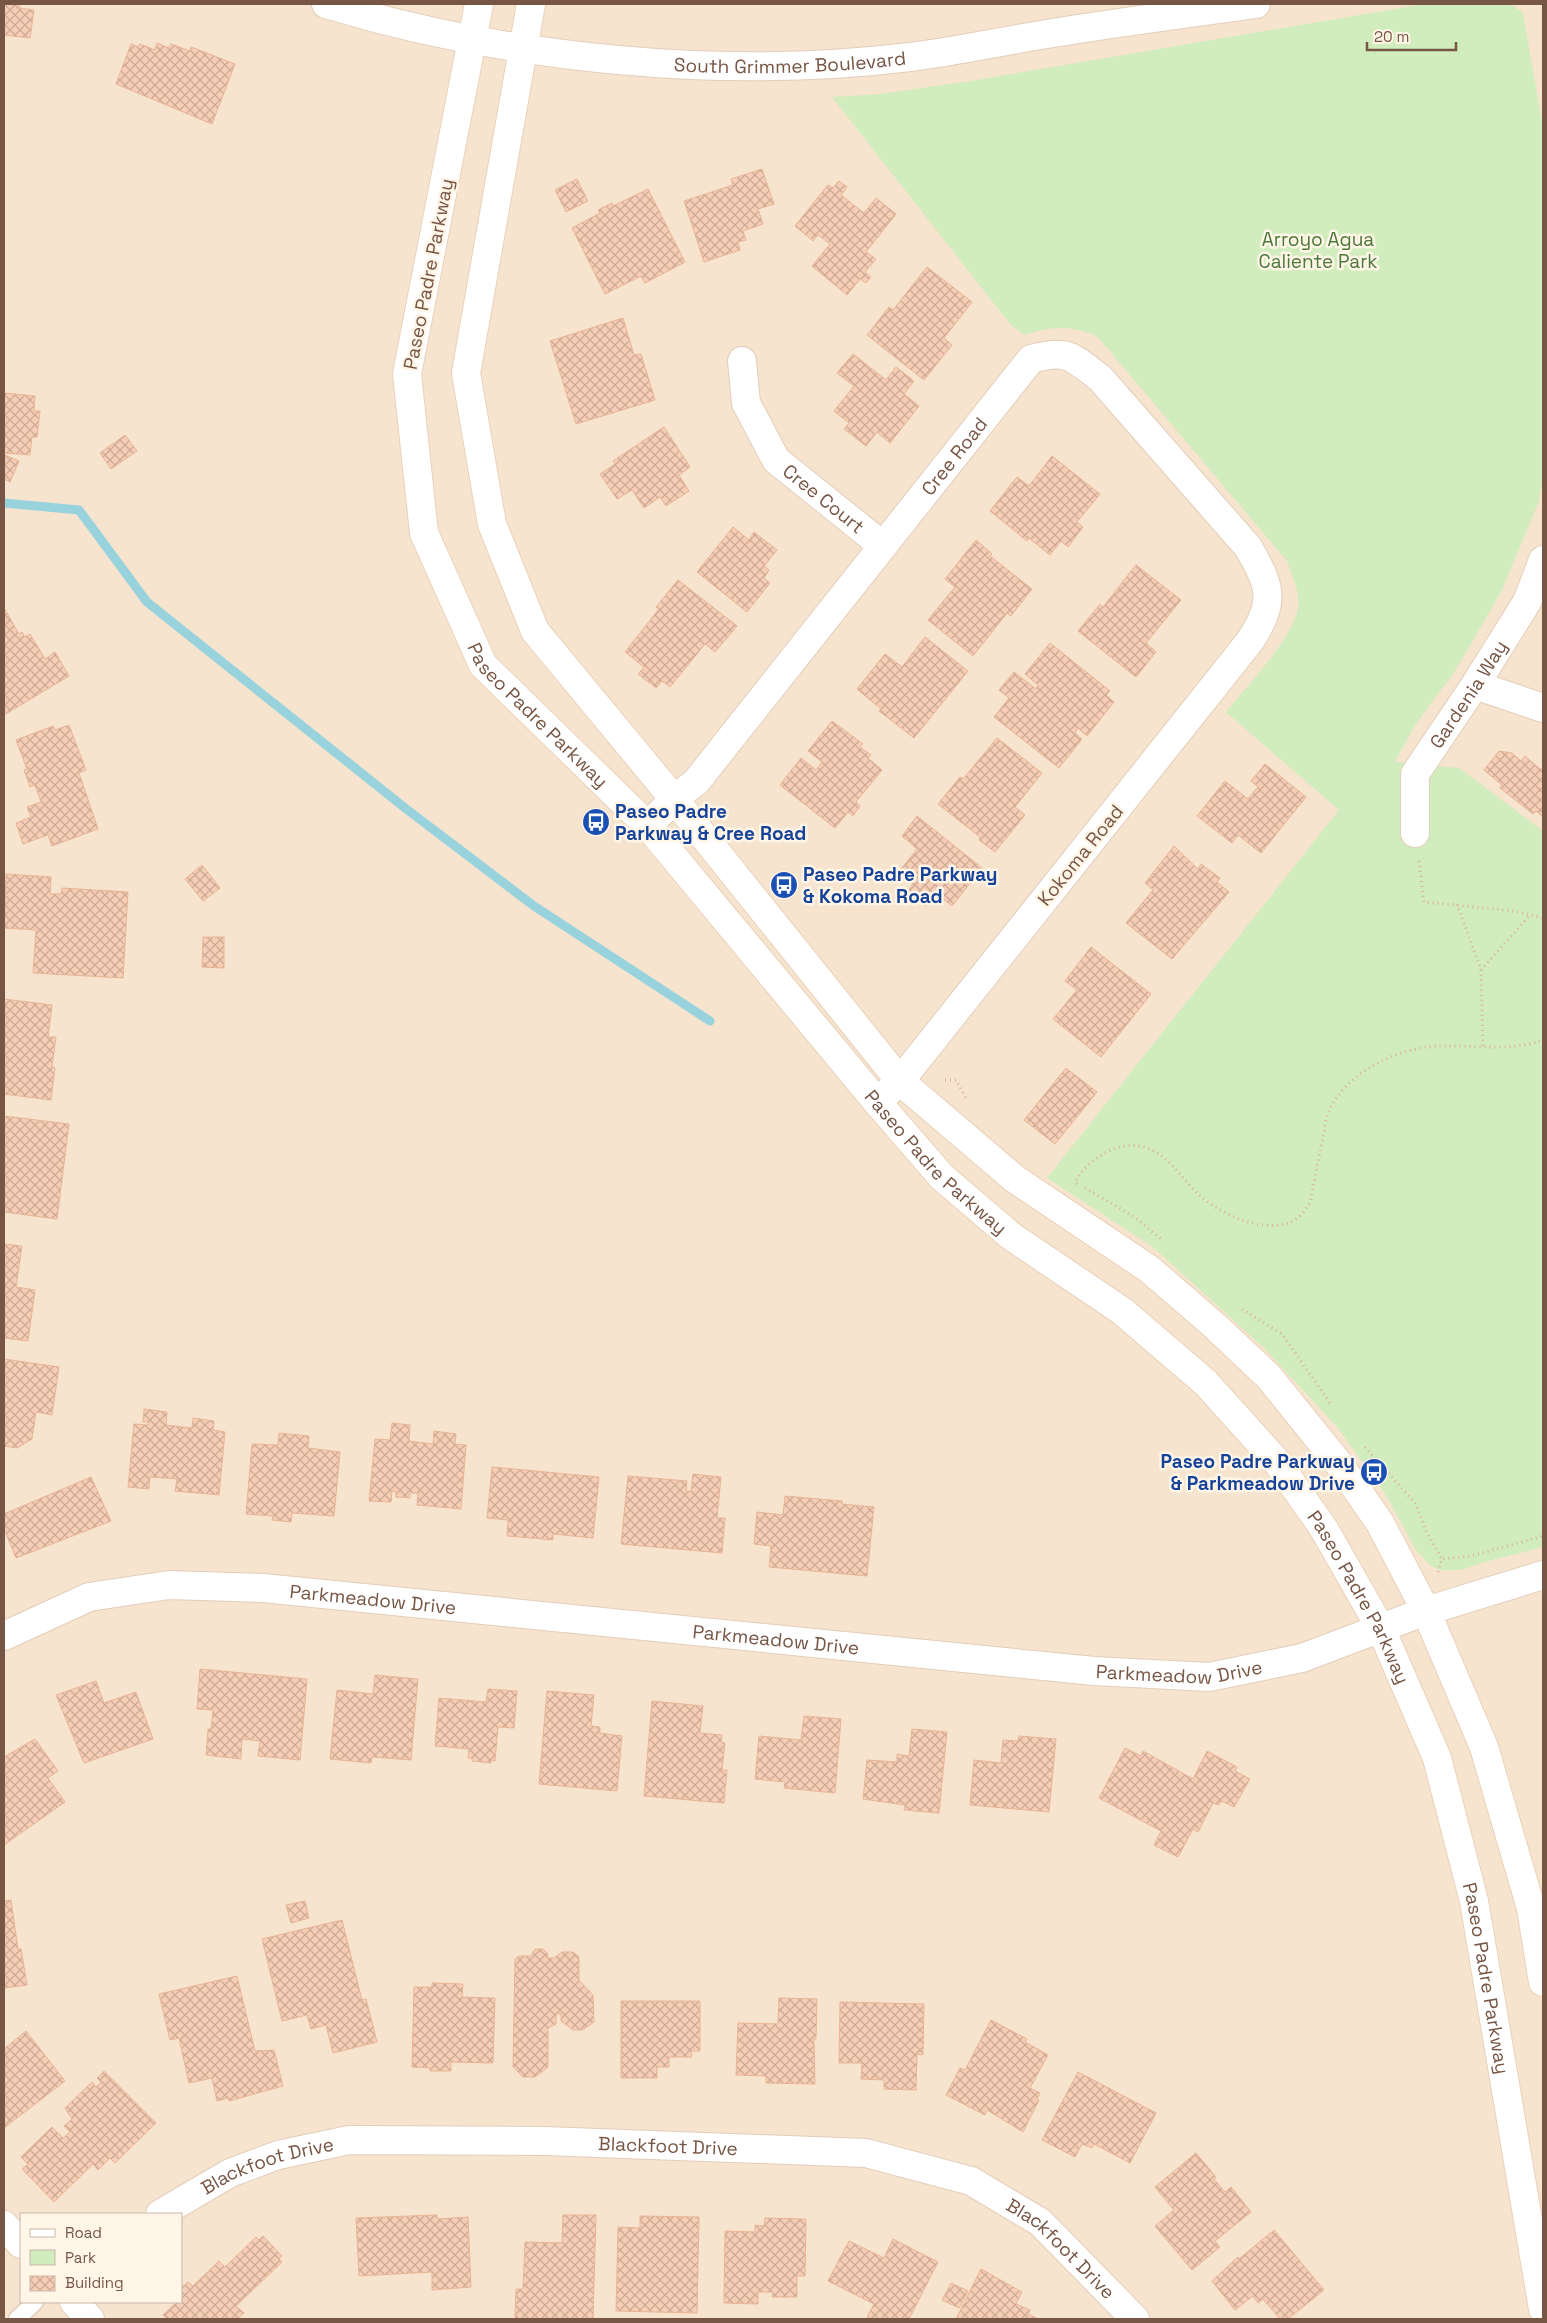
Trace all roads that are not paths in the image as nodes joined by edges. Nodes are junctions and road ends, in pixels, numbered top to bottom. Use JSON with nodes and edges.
{"nodes":[{"id":1,"x":326,"y":4,"type":"edge"},
{"id":2,"x":479,"y":4,"type":"edge"},
{"id":3,"x":531,"y":4,"type":"edge"},
{"id":4,"x":1256,"y":4,"type":"edge"},
{"id":5,"x":473,"y":38,"type":"junction"},
{"id":6,"x":523,"y":47,"type":"junction"},
{"id":7,"x":742,"y":362,"type":"dead end"},
{"id":8,"x":883,"y":546,"type":"junction"},
{"id":9,"x":1543,"y":560,"type":"edge"},
{"id":10,"x":1268,"y":599,"type":"joint"},
{"id":11,"x":1475,"y":685,"type":"junction"},
{"id":12,"x":1543,"y":708,"type":"edge"},
{"id":13,"x":674,"y":799,"type":"junction"},
{"id":14,"x":648,"y":826,"type":"junction"},
{"id":15,"x":1415,"y":833,"type":"road end"},
{"id":16,"x":900,"y":1081,"type":"junction"},
{"id":17,"x":877,"y":1102,"type":"junction"},
{"id":18,"x":1543,"y":1575,"type":"edge"},
{"id":19,"x":1426,"y":1611,"type":"junction"},
{"id":20,"x":1381,"y":1629,"type":"junction"},
{"id":21,"x":4,"y":1636,"type":"edge"},
{"id":22,"x":1543,"y":1982,"type":"edge"},
{"id":23,"x":162,"y":2213,"type":"edge"},
{"id":24,"x":4,"y":2224,"type":"edge"},
{"id":25,"x":20,"y":2243,"type":"edge"},
{"id":26,"x":34,"y":2303,"type":"edge"},
{"id":27,"x":75,"y":2303,"type":"edge"},
{"id":28,"x":1543,"y":2309,"type":"edge"},
{"id":29,"x":17,"y":2319,"type":"edge"},
{"id":30,"x":90,"y":2319,"type":"edge"},
{"id":31,"x":1134,"y":2319,"type":"edge"}],
"edges":[{"from":1,"to":5,"type":"street","name":"South Grimmer Boulevard"},
{"from":2,"to":5,"type":"street","name":"Paseo Padre Parkway"},
{"from":3,"to":6,"type":"street","name":"Paseo Padre Parkway"},
{"from":4,"to":6,"type":"street","name":"South Grimmer Boulevard"},
{"from":5,"to":6,"type":"street","name":"South Grimmer Boulevard"},
{"from":5,"to":14,"type":"street","name":"Paseo Padre Parkway"},
{"from":6,"to":13,"type":"street","name":"Paseo Padre Parkway"},
{"from":7,"to":8,"type":"street","name":"Cree Court"},
{"from":8,"to":10,"type":"street","name":"Cree Road"},
{"from":8,"to":13,"type":"street","name":"Cree Road"},
{"from":9,"to":11,"type":"street","name":"Gardenia Way"},
{"from":10,"to":16,"type":"street","name":"Kokoma Road"},
{"from":11,"to":12,"type":"street"},
{"from":11,"to":15,"type":"street","name":"Gardenia Way"},
{"from":13,"to":14,"type":"street","name":"Cree Road"},
{"from":13,"to":16,"type":"street","name":"Paseo Padre Parkway"},
{"from":14,"to":17,"type":"street","name":"Paseo Padre Parkway"},
{"from":16,"to":17,"type":"street","name":"Kokoma Road"},
{"from":16,"to":19,"type":"street","name":"Paseo Padre Parkway"},
{"from":17,"to":20,"type":"street","name":"Paseo Padre Parkway"},
{"from":18,"to":19,"type":"street","name":"Parkmeadow Drive"},
{"from":19,"to":20,"type":"street","name":"Parkmeadow Drive"},
{"from":19,"to":22,"type":"street","name":"Paseo Padre Parkway"},
{"from":20,"to":21,"type":"street","name":"Parkmeadow Drive"},
{"from":20,"to":28,"type":"street","name":"Paseo Padre Parkway"},
{"from":23,"to":31,"type":"street","name":"Blackfoot Drive"},
{"from":24,"to":25,"type":"street"},
{"from":26,"to":29,"type":"lane"},
{"from":27,"to":30,"type":"street"}]}
